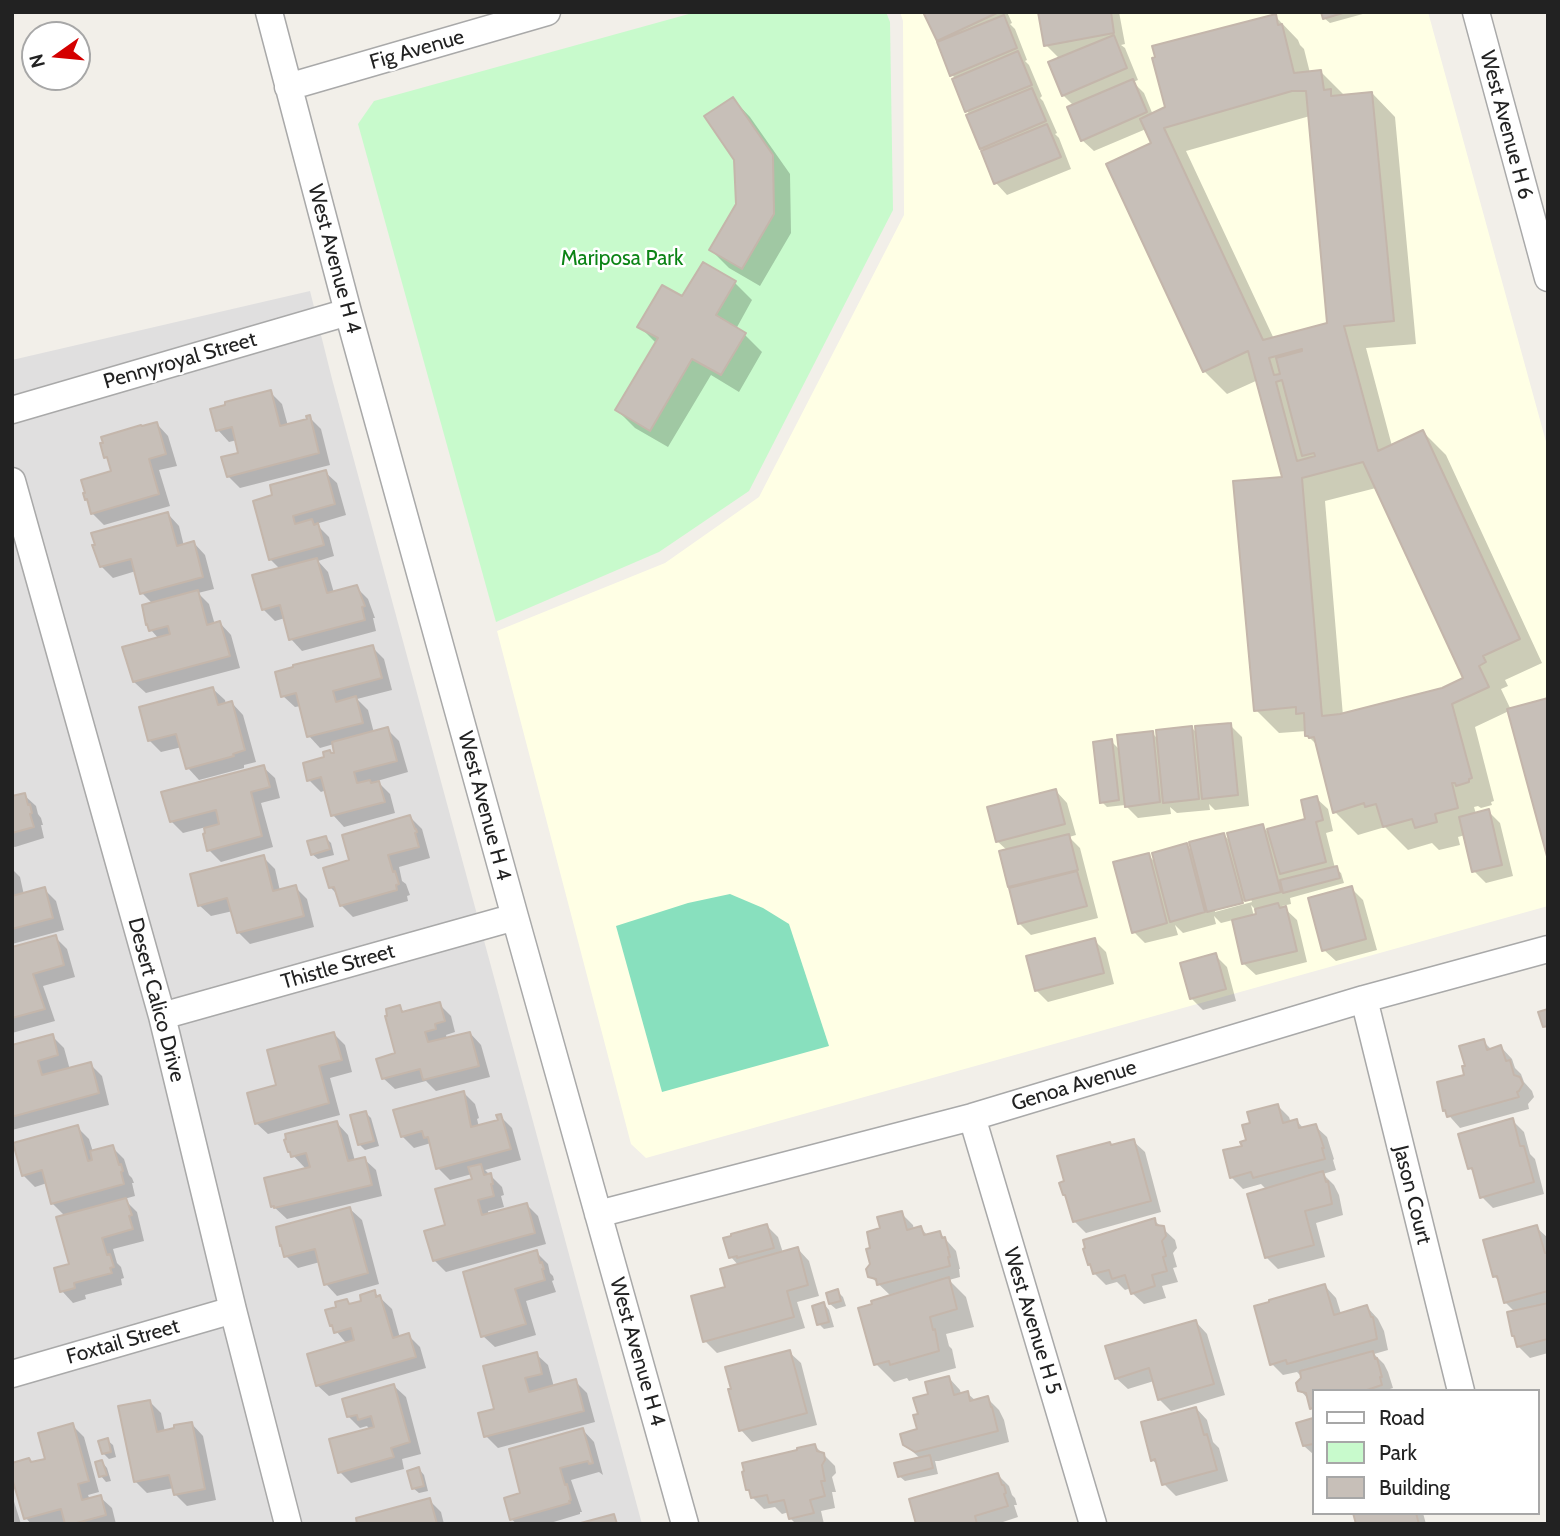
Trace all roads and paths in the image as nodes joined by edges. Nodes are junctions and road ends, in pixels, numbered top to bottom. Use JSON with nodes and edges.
{"nodes":[{"id":1,"x":269,"y":12,"type":"edge"},
{"id":2,"x":547,"y":12,"type":"edge"},
{"id":3,"x":1476,"y":12,"type":"edge"},
{"id":4,"x":288,"y":87,"type":"junction"},
{"id":5,"x":1548,"y":278,"type":"edge"},
{"id":6,"x":348,"y":312,"type":"junction"},
{"id":7,"x":12,"y":410,"type":"edge"},
{"id":8,"x":12,"y":481,"type":"edge"},
{"id":9,"x":514,"y":917,"type":"junction"},
{"id":10,"x":1548,"y":949,"type":"edge"},
{"id":11,"x":1364,"y":999,"type":"junction"},
{"id":12,"x":162,"y":1016,"type":"junction"},
{"id":13,"x":972,"y":1117,"type":"junction"},
{"id":14,"x":598,"y":1214,"type":"junction"},
{"id":15,"x":233,"y":1310,"type":"junction"},
{"id":16,"x":12,"y":1374,"type":"edge"},
{"id":17,"x":1461,"y":1389,"type":"edge"},
{"id":18,"x":288,"y":1524,"type":"edge"},
{"id":19,"x":685,"y":1524,"type":"edge"},
{"id":20,"x":1093,"y":1524,"type":"edge"}],
"edges":[{"from":1,"to":4,"type":"street","name":"West Avenue H 4"},
{"from":2,"to":4,"type":"street","name":"Fig Avenue"},
{"from":3,"to":5,"type":"street","name":"West Avenue H 6"},
{"from":4,"to":6,"type":"street","name":"West Avenue H 4"},
{"from":6,"to":7,"type":"street","name":"Pennyroyal Street"},
{"from":6,"to":9,"type":"street","name":"West Avenue H 4"},
{"from":8,"to":12,"type":"street","name":"Desert Calico Drive"},
{"from":9,"to":12,"type":"street","name":"Thistle Street"},
{"from":9,"to":14,"type":"street","name":"West Avenue H 4"},
{"from":10,"to":11,"type":"street","name":"Genoa Avenue"},
{"from":11,"to":13,"type":"street","name":"Genoa Avenue"},
{"from":11,"to":17,"type":"street","name":"Jason Court"},
{"from":12,"to":15,"type":"street","name":"Desert Calico Drive"},
{"from":13,"to":14,"type":"street","name":"Genoa Avenue"},
{"from":13,"to":20,"type":"street","name":"West Avenue H 5"},
{"from":14,"to":19,"type":"street","name":"West Avenue H 4"},
{"from":15,"to":16,"type":"street","name":"Foxtail Street"},
{"from":15,"to":18,"type":"street","name":"Desert Calico Drive"}]}
